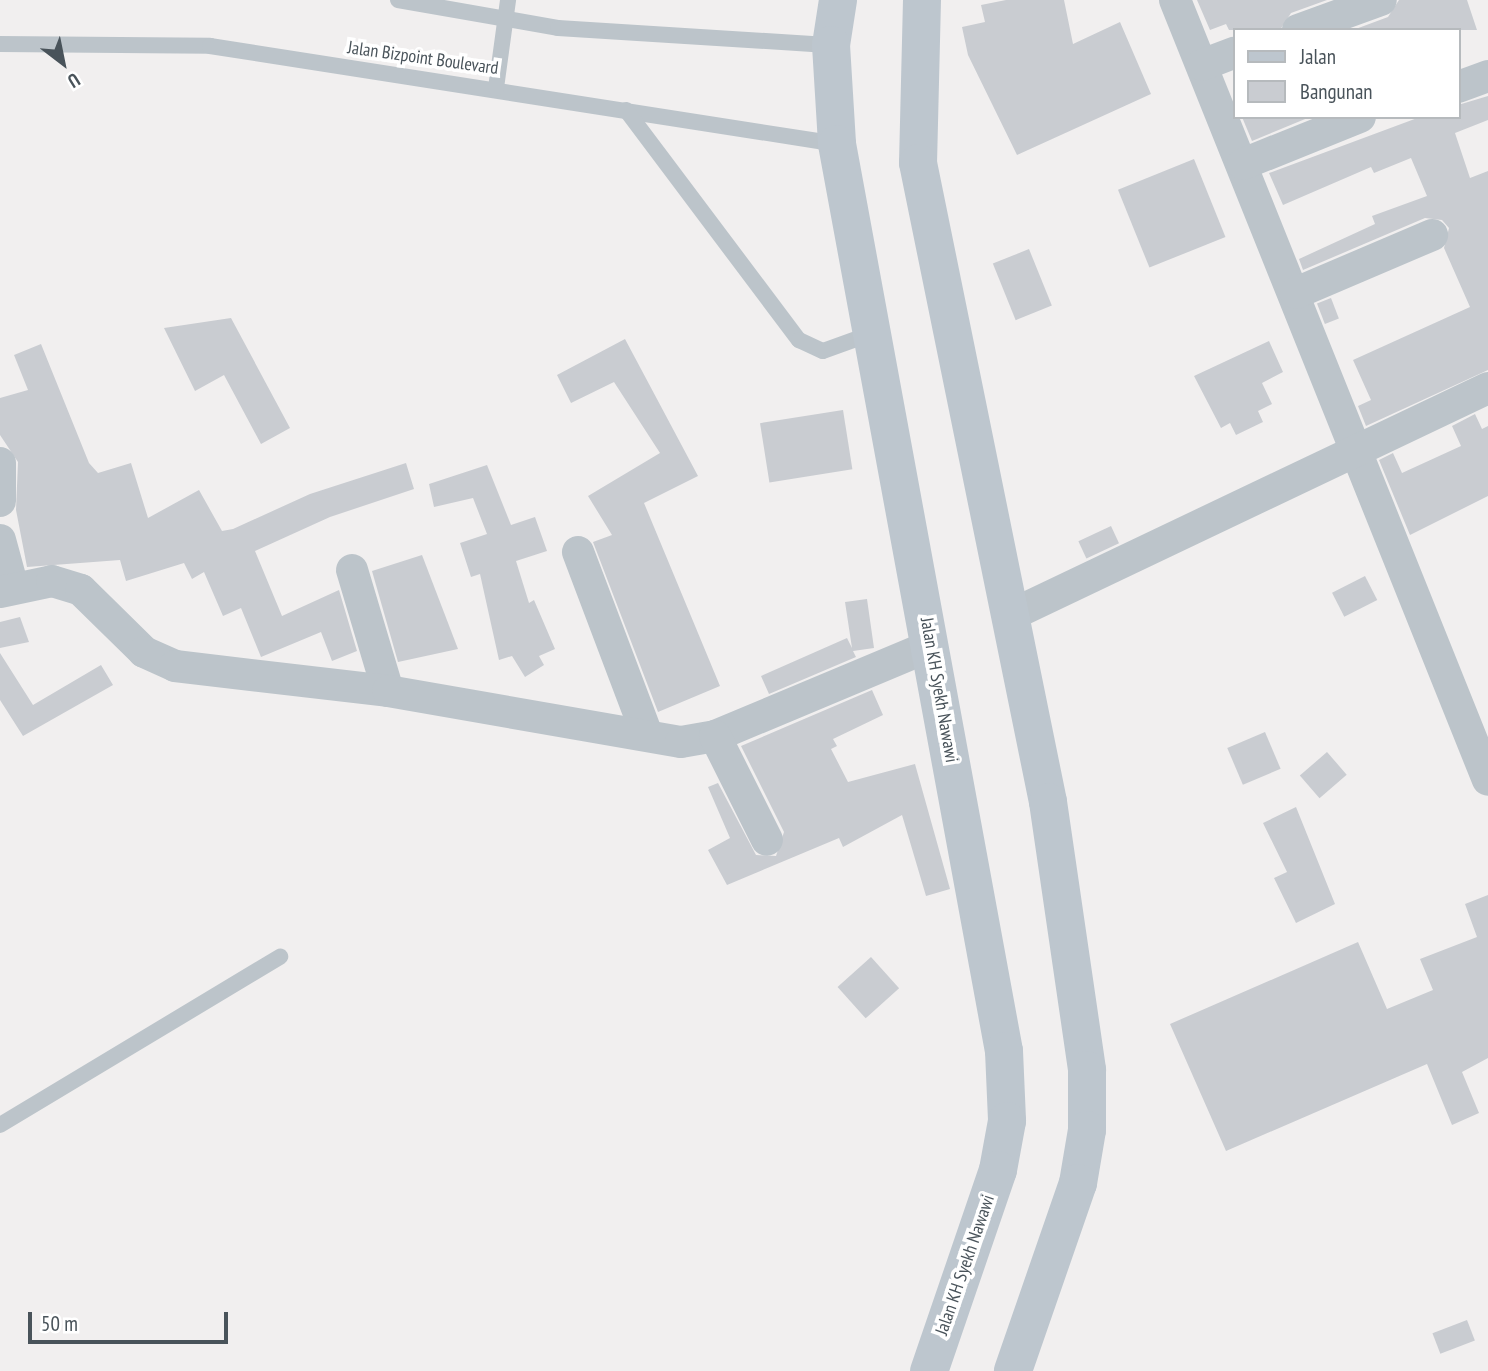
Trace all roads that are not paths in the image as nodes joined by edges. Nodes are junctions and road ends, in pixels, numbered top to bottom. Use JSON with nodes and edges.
{"nodes":[{"id":1,"x":398,"y":0,"type":"edge"},
{"id":2,"x":508,"y":0,"type":"edge"},
{"id":3,"x":838,"y":0,"type":"edge"},
{"id":4,"x":922,"y":0,"type":"edge"},
{"id":5,"x":1175,"y":0,"type":"edge"},
{"id":6,"x":1381,"y":0,"type":"edge"},
{"id":7,"x":507,"y":19,"type":"junction"},
{"id":8,"x":1304,"y":28,"type":"edge"},
{"id":9,"x":0,"y":44,"type":"edge"},
{"id":10,"x":831,"y":45,"type":"junction"},
{"id":11,"x":1232,"y":54,"type":"edge"},
{"id":12,"x":1202,"y":65,"type":"junction"},
{"id":13,"x":1488,"y":76,"type":"edge"},
{"id":14,"x":1460,"y":86,"type":"edge"},
{"id":15,"x":496,"y":88,"type":"junction"},
{"id":16,"x":626,"y":110,"type":"junction"},
{"id":17,"x":1355,"y":119,"type":"edge"},
{"id":18,"x":837,"y":144,"type":"junction"},
{"id":19,"x":1243,"y":164,"type":"junction"},
{"id":20,"x":1433,"y":235,"type":"dead end"},
{"id":21,"x":1296,"y":293,"type":"junction"},
{"id":22,"x":873,"y":334,"type":"junction"},
{"id":23,"x":1488,"y":388,"type":"edge"},
{"id":24,"x":1359,"y":447,"type":"junction"},
{"id":25,"x":0,"y":463,"type":"edge"},
{"id":26,"x":0,"y":501,"type":"edge"},
{"id":27,"x":0,"y":540,"type":"edge"},
{"id":28,"x":578,"y":552,"type":"dead end"},
{"id":29,"x":352,"y":570,"type":"dead end"},
{"id":30,"x":7,"y":590,"type":"edge"},
{"id":31,"x":1011,"y":615,"type":"junction"},
{"id":32,"x":930,"y":646,"type":"junction"},
{"id":33,"x":388,"y":691,"type":"junction"},
{"id":34,"x":646,"y":732,"type":"junction"},
{"id":35,"x":715,"y":736,"type":"junction"},
{"id":36,"x":1488,"y":780,"type":"edge"},
{"id":37,"x":767,"y":840,"type":"dead end"},
{"id":38,"x":280,"y":957,"type":"dead end"},
{"id":39,"x":0,"y":1125,"type":"edge"},
{"id":40,"x":929,"y":1371,"type":"edge"},
{"id":41,"x":1013,"y":1371,"type":"edge"}],
"edges":[{"from":1,"to":7,"type":"lane"},
{"from":2,"to":7,"type":"lane"},
{"from":3,"to":10,"type":"main road","name":"Jalan KH Syekh Nawawi"},
{"from":4,"to":31,"type":"main road"},
{"from":5,"to":12,"type":"street"},
{"from":6,"to":8,"type":"street"},
{"from":7,"to":10,"type":"lane"},
{"from":7,"to":15,"type":"lane"},
{"from":9,"to":15,"type":"lane","name":"Jalan Bizpoint Boulevard"},
{"from":10,"to":18,"type":"main road","name":"Jalan KH Syekh Nawawi"},
{"from":11,"to":12,"type":"street"},
{"from":12,"to":19,"type":"street"},
{"from":13,"to":14,"type":"street"},
{"from":15,"to":16,"type":"lane","name":"Jalan Bizpoint Boulevard"},
{"from":16,"to":18,"type":"lane","name":"Jalan Bizpoint Boulevard"},
{"from":16,"to":22,"type":"lane"},
{"from":17,"to":19,"type":"street"},
{"from":18,"to":22,"type":"main road","name":"Jalan KH Syekh Nawawi"},
{"from":19,"to":21,"type":"street"},
{"from":20,"to":21,"type":"street"},
{"from":21,"to":24,"type":"street"},
{"from":22,"to":32,"type":"main road","name":"Jalan KH Syekh Nawawi"},
{"from":23,"to":24,"type":"street"},
{"from":24,"to":31,"type":"street"},
{"from":24,"to":36,"type":"street"},
{"from":25,"to":26,"type":"street"},
{"from":27,"to":30,"type":"street"},
{"from":28,"to":34,"type":"street"},
{"from":29,"to":33,"type":"street"},
{"from":30,"to":33,"type":"street"},
{"from":31,"to":41,"type":"main road"},
{"from":32,"to":35,"type":"street"},
{"from":32,"to":40,"type":"main road","name":"Jalan KH Syekh Nawawi"},
{"from":33,"to":34,"type":"street"},
{"from":34,"to":35,"type":"street"},
{"from":35,"to":37,"type":"street"},
{"from":38,"to":39,"type":"lane"}]}
